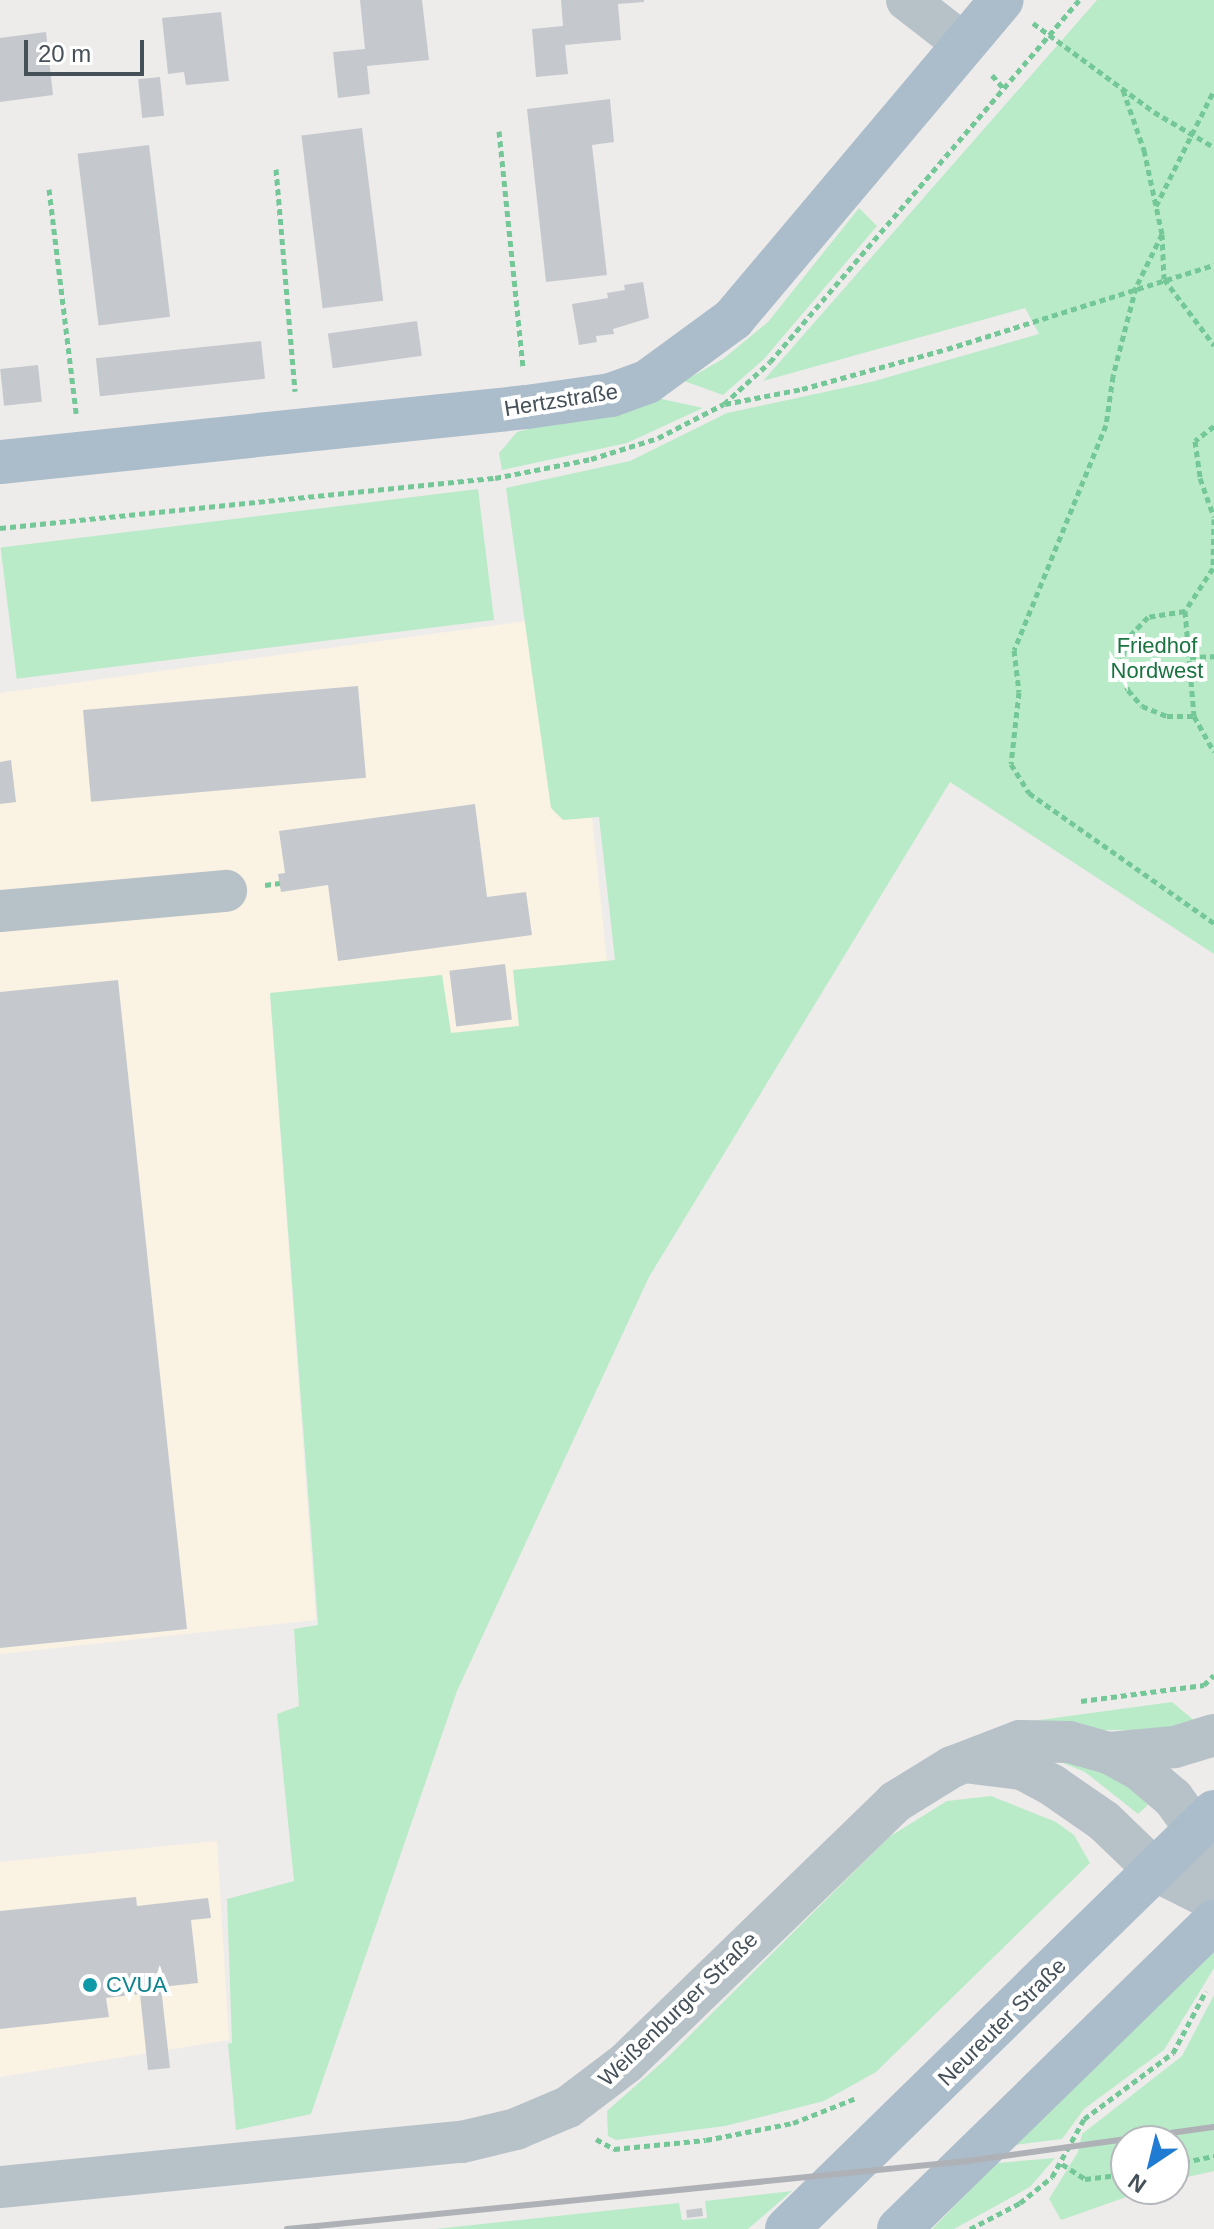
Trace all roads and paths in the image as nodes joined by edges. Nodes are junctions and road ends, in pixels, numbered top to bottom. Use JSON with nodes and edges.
{"nodes":[{"id":1,"x":907,"y":0,"type":"edge"},
{"id":2,"x":1014,"y":9,"type":"edge"},
{"id":3,"x":964,"y":44,"type":"junction"},
{"id":4,"x":1123,"y":90,"type":"junction"},
{"id":5,"x":1214,"y":90,"type":"edge"},
{"id":6,"x":499,"y":131,"type":"dead end"},
{"id":7,"x":1193,"y":134,"type":"junction"},
{"id":8,"x":1214,"y":147,"type":"edge"},
{"id":9,"x":276,"y":169,"type":"dead end"},
{"id":10,"x":49,"y":189,"type":"dead end"},
{"id":11,"x":1156,"y":207,"type":"junction"},
{"id":12,"x":1162,"y":234,"type":"junction"},
{"id":13,"x":1214,"y":265,"type":"edge"},
{"id":14,"x":1164,"y":279,"type":"junction"},
{"id":15,"x":1136,"y":287,"type":"junction"},
{"id":16,"x":1214,"y":345,"type":"edge"},
{"id":17,"x":724,"y":404,"type":"dead end"},
{"id":18,"x":527,"y":407,"type":"junction"},
{"id":19,"x":1214,"y":426,"type":"edge"},
{"id":20,"x":299,"y":432,"type":"junction"},
{"id":21,"x":81,"y":453,"type":"junction"},
{"id":22,"x":0,"y":462,"type":"edge"},
{"id":23,"x":1214,"y":518,"type":"edge"},
{"id":24,"x":1185,"y":611,"type":"junction"},
{"id":25,"x":1214,"y":656,"type":"edge"},
{"id":26,"x":1190,"y":657,"type":"junction"},
{"id":27,"x":1194,"y":716,"type":"junction"},
{"id":28,"x":1214,"y":752,"type":"edge"},
{"id":29,"x":226,"y":891,"type":"dead end"},
{"id":30,"x":0,"y":911,"type":"edge"},
{"id":31,"x":1214,"y":923,"type":"edge"},
{"id":32,"x":1214,"y":1675,"type":"edge"},
{"id":33,"x":1204,"y":1685,"type":"dead end"},
{"id":34,"x":1214,"y":1735,"type":"edge"},
{"id":35,"x":1109,"y":1753,"type":"junction"},
{"id":36,"x":972,"y":1763,"type":"junction"},
{"id":37,"x":1205,"y":1821,"type":"edge"},
{"id":38,"x":1156,"y":1871,"type":"junction"},
{"id":39,"x":1214,"y":1873,"type":"edge"},
{"id":40,"x":1214,"y":1900,"type":"edge"},
{"id":41,"x":1214,"y":1922,"type":"edge"},
{"id":42,"x":1214,"y":1981,"type":"edge"},
{"id":43,"x":869,"y":2090,"type":"dead end"},
{"id":44,"x":568,"y":2107,"type":"junction"},
{"id":45,"x":1214,"y":2156,"type":"edge"},
{"id":46,"x":1190,"y":2161,"type":"edge"},
{"id":47,"x":1062,"y":2164,"type":"junction"},
{"id":48,"x":1110,"y":2176,"type":"edge"},
{"id":49,"x":0,"y":2187,"type":"edge"},
{"id":50,"x":787,"y":2229,"type":"edge"},
{"id":51,"x":899,"y":2229,"type":"edge"},
{"id":52,"x":970,"y":2229,"type":"edge"}],
"edges":[{"from":1,"to":3,"type":"street"},
{"from":2,"to":3,"type":"main road","name":"Hertzstraße"},
{"from":2,"to":4,"type":"path"},
{"from":3,"to":18,"type":"main road","name":"Hertzstraße"},
{"from":4,"to":7,"type":"path"},
{"from":4,"to":11,"type":"path"},
{"from":5,"to":7,"type":"path"},
{"from":6,"to":18,"type":"path"},
{"from":7,"to":8,"type":"path"},
{"from":7,"to":11,"type":"path"},
{"from":9,"to":20,"type":"path"},
{"from":10,"to":21,"type":"path"},
{"from":11,"to":12,"type":"path"},
{"from":12,"to":14,"type":"path"},
{"from":12,"to":15,"type":"path"},
{"from":13,"to":14,"type":"path"},
{"from":14,"to":15,"type":"path"},
{"from":14,"to":16,"type":"path"},
{"from":15,"to":17,"type":"path"},
{"from":15,"to":31,"type":"path"},
{"from":18,"to":20,"type":"main road","name":"Hertzstraße"},
{"from":19,"to":23,"type":"path"},
{"from":20,"to":21,"type":"main road","name":"Hertzstraße"},
{"from":21,"to":22,"type":"main road","name":"Hertzstraße"},
{"from":23,"to":24,"type":"path"},
{"from":24,"to":26,"type":"path"},
{"from":24,"to":27,"type":"path"},
{"from":25,"to":26,"type":"path"},
{"from":26,"to":27,"type":"path"},
{"from":27,"to":28,"type":"path"},
{"from":29,"to":30,"type":"street"},
{"from":32,"to":33,"type":"path"},
{"from":34,"to":35,"type":"street","name":"Weißenburger Straße"},
{"from":35,"to":36,"type":"street","name":"Weißenburger Straße"},
{"from":35,"to":37,"type":"street","name":"Weißenburger Straße"},
{"from":36,"to":38,"type":"street","name":"Weißenburger Straße"},
{"from":36,"to":44,"type":"street","name":"Weißenburger Straße"},
{"from":37,"to":38,"type":"main road","name":"Neureuter Straße"},
{"from":37,"to":39,"type":"street","name":"Weißenburger Straße"},
{"from":38,"to":40,"type":"street","name":"Weißenburger Straße"},
{"from":38,"to":50,"type":"main road","name":"Neureuter Straße"},
{"from":41,"to":51,"type":"main road"},
{"from":42,"to":47,"type":"path"},
{"from":43,"to":44,"type":"path"},
{"from":44,"to":49,"type":"street","name":"Weißenburger Straße"},
{"from":45,"to":46,"type":"path"},
{"from":47,"to":48,"type":"path"},
{"from":47,"to":52,"type":"path"}]}
